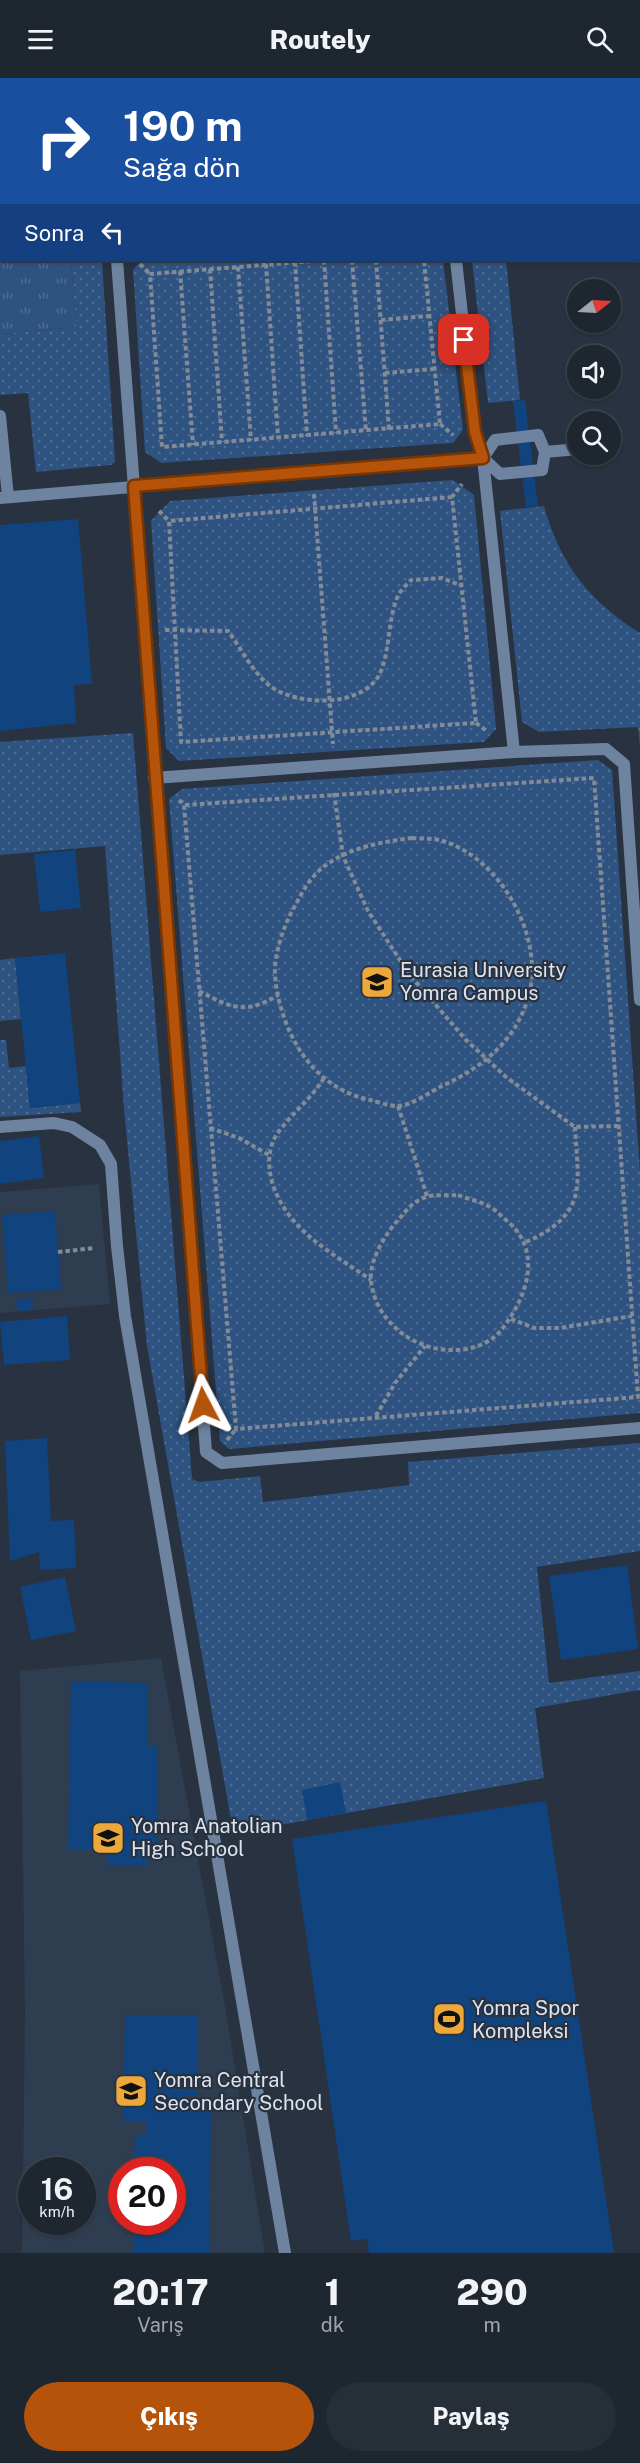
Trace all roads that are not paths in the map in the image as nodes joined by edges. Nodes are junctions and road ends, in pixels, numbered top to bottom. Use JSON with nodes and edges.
{"nodes":[{"id":1,"x":117,"y":261,"type":"edge"},
{"id":2,"x":456,"y":261,"type":"edge"},
{"id":3,"x":0,"y":416,"type":"edge"},
{"id":4,"x":567,"y":450,"type":"edge"},
{"id":5,"x":545,"y":452,"type":"junction"},
{"id":6,"x":483,"y":458,"type":"junction"},
{"id":7,"x":134,"y":486,"type":"junction"},
{"id":8,"x":4,"y":497,"type":"edge"},
{"id":9,"x":514,"y":752,"type":"junction"},
{"id":10,"x":154,"y":778,"type":"junction"},
{"id":11,"x":640,"y":1000,"type":"edge"},
{"id":12,"x":0,"y":1127,"type":"edge"},
{"id":13,"x":640,"y":1428,"type":"edge"},
{"id":14,"x":285,"y":2253,"type":"edge"}],
"edges":[{"from":1,"to":7,"type":"street"},
{"from":2,"to":6,"type":"street"},
{"from":3,"to":8,"type":"street"},
{"from":4,"to":5,"type":"street"},
{"from":5,"to":6,"type":"street"},
{"from":5,"to":6,"type":"street"},
{"from":6,"to":7,"type":"street"},
{"from":6,"to":9,"type":"street"},
{"from":7,"to":8,"type":"street"},
{"from":7,"to":10,"type":"street"},
{"from":9,"to":10,"type":"street"},
{"from":9,"to":11,"type":"street"},
{"from":10,"to":13,"type":"street"},
{"from":12,"to":14,"type":"street"}]}
